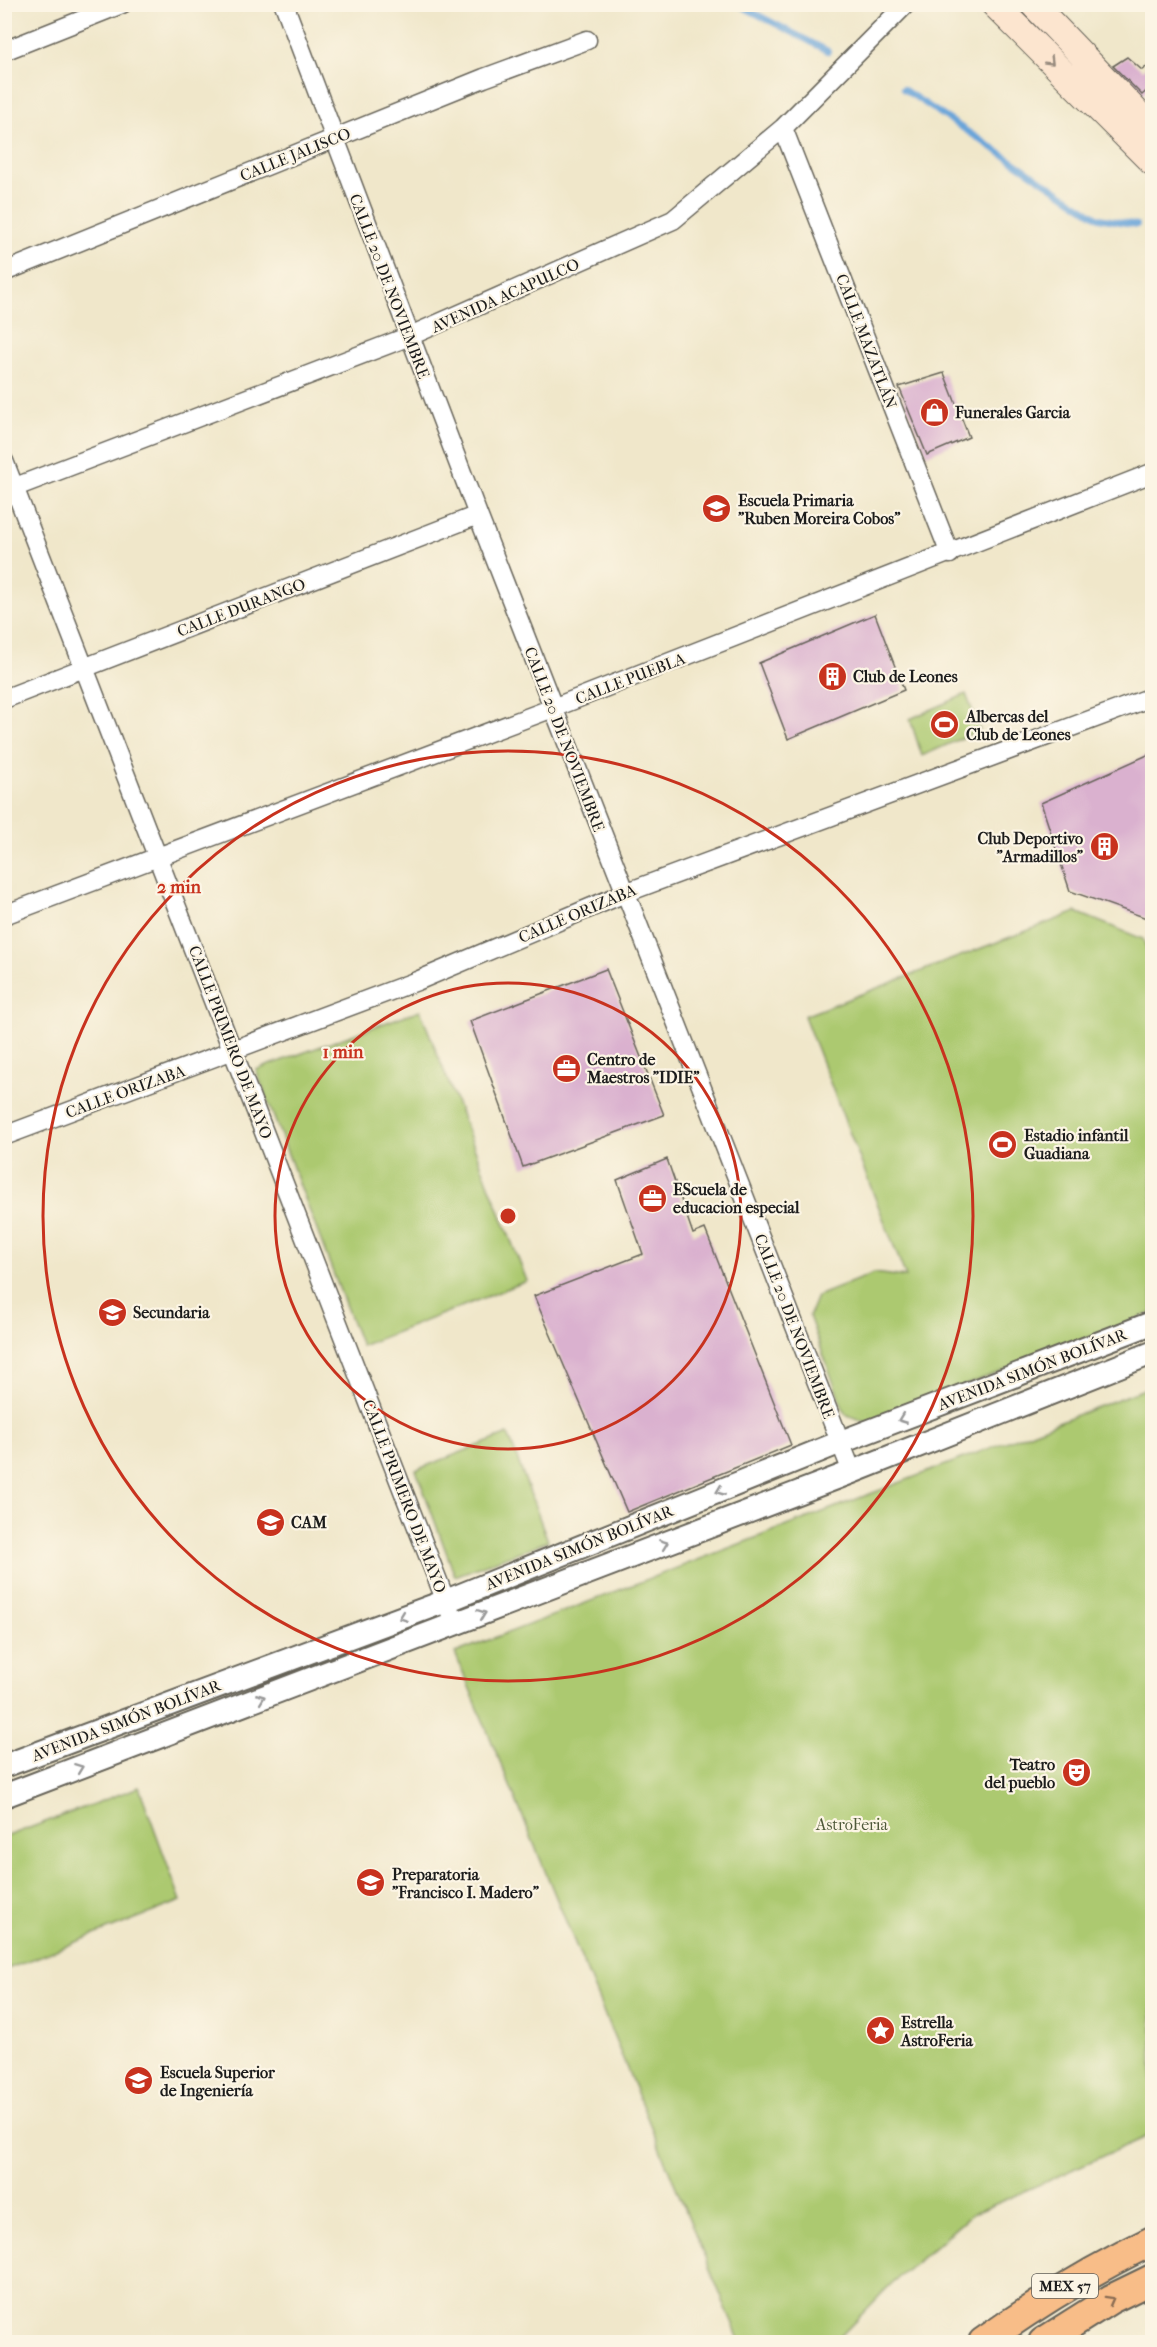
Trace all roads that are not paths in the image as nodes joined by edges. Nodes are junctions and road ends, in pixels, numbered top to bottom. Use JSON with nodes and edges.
{"nodes":[{"id":1,"x":122,"y":4,"type":"edge"},
{"id":2,"x":284,"y":4,"type":"edge"},
{"id":3,"x":906,"y":4,"type":"edge"},
{"id":4,"x":994,"y":4,"type":"edge"},
{"id":5,"x":1037,"y":9,"type":"edge"},
{"id":6,"x":1024,"y":34,"type":"junction"},
{"id":7,"x":587,"y":40,"type":"dead end"},
{"id":8,"x":4,"y":51,"type":"edge"},
{"id":9,"x":1146,"y":127,"type":"edge"},
{"id":10,"x":783,"y":128,"type":"junction"},
{"id":11,"x":333,"y":138,"type":"junction"},
{"id":12,"x":1152,"y":162,"type":"edge"},
{"id":13,"x":4,"y":272,"type":"edge"},
{"id":14,"x":410,"y":336,"type":"junction"},
{"id":15,"x":4,"y":461,"type":"edge"},
{"id":16,"x":1152,"y":473,"type":"edge"},
{"id":17,"x":10,"y":490,"type":"edge"},
{"id":18,"x":478,"y":515,"type":"junction"},
{"id":19,"x":950,"y":554,"type":"junction"},
{"id":20,"x":84,"y":667,"type":"junction"},
{"id":21,"x":1152,"y":697,"type":"edge"},
{"id":22,"x":4,"y":699,"type":"edge"},
{"id":23,"x":553,"y":708,"type":"junction"},
{"id":24,"x":157,"y":856,"type":"junction"},
{"id":25,"x":626,"y":893,"type":"junction"},
{"id":26,"x":4,"y":915,"type":"edge"},
{"id":27,"x":234,"y":1051,"type":"junction"},
{"id":28,"x":4,"y":1136,"type":"edge"},
{"id":29,"x":1152,"y":1323,"type":"edge"},
{"id":30,"x":1152,"y":1353,"type":"edge"},
{"id":31,"x":841,"y":1442,"type":"junction"},
{"id":32,"x":852,"y":1472,"type":"junction"},
{"id":33,"x":446,"y":1600,"type":"junction"},
{"id":34,"x":455,"y":1624,"type":"junction"},
{"id":35,"x":40,"y":1752,"type":"junction"},
{"id":36,"x":4,"y":1766,"type":"edge"},
{"id":37,"x":50,"y":1779,"type":"junction"},
{"id":38,"x":4,"y":1796,"type":"edge"},
{"id":39,"x":1152,"y":2241,"type":"edge"},
{"id":40,"x":1152,"y":2279,"type":"edge"},
{"id":41,"x":983,"y":2343,"type":"edge"},
{"id":42,"x":1043,"y":2343,"type":"edge"}],
"edges":[{"from":1,"to":8,"type":"street"},
{"from":2,"to":11,"type":"street","name":"CALLE 20 DE NOVIEMBRE"},
{"from":3,"to":10,"type":"street","name":"AVENIDA ACAPULCO"},
{"from":4,"to":6,"type":"main road"},
{"from":5,"to":6,"type":"main road"},
{"from":5,"to":9,"type":"main road"},
{"from":6,"to":9,"type":"main road","one_way":true},
{"from":7,"to":11,"type":"street","name":"CALLE JALISCO"},
{"from":9,"to":12,"type":"main road"},
{"from":10,"to":14,"type":"street","name":"AVENIDA ACAPULCO"},
{"from":10,"to":19,"type":"street","name":"CALLE MAZATLÁN"},
{"from":11,"to":13,"type":"street","name":"CALLE JALISCO"},
{"from":11,"to":14,"type":"street","name":"CALLE 20 DE NOVIEMBRE"},
{"from":14,"to":17,"type":"street","name":"AVENIDA ACAPULCO"},
{"from":14,"to":18,"type":"street","name":"CALLE 20 DE NOVIEMBRE"},
{"from":15,"to":17,"type":"street","name":"CALLE PRIMERO DE MAYO"},
{"from":16,"to":19,"type":"street","name":"CALLE PUEBLA"},
{"from":17,"to":20,"type":"street","name":"CALLE PRIMERO DE MAYO"},
{"from":18,"to":20,"type":"street","name":"CALLE DURANGO"},
{"from":18,"to":23,"type":"street","name":"CALLE 20 DE NOVIEMBRE"},
{"from":19,"to":23,"type":"street","name":"CALLE PUEBLA"},
{"from":20,"to":22,"type":"street","name":"CALLE DURANGO"},
{"from":20,"to":24,"type":"street","name":"CALLE PRIMERO DE MAYO"},
{"from":21,"to":25,"type":"street","name":"CALLE ORIZABA"},
{"from":23,"to":24,"type":"street","name":"CALLE PUEBLA"},
{"from":23,"to":25,"type":"street","name":"CALLE 20 DE NOVIEMBRE"},
{"from":24,"to":26,"type":"street","name":"CALLE PUEBLA"},
{"from":24,"to":27,"type":"street","name":"CALLE PRIMERO DE MAYO"},
{"from":25,"to":27,"type":"street","name":"CALLE ORIZABA"},
{"from":25,"to":31,"type":"street","name":"CALLE 20 DE NOVIEMBRE"},
{"from":27,"to":28,"type":"street","name":"CALLE ORIZABA"},
{"from":27,"to":33,"type":"street","name":"CALLE PRIMERO DE MAYO"},
{"from":29,"to":31,"type":"street","name":"AVENIDA SIMÓN BOLÍVAR","one_way":true},
{"from":30,"to":32,"type":"street","name":"AVENIDA SIMÓN BOLÍVAR"},
{"from":31,"to":32,"type":"street","name":"CALLE 20 DE NOVIEMBRE"},
{"from":31,"to":33,"type":"street","name":"AVENIDA SIMÓN BOLÍVAR","one_way":true},
{"from":34,"to":32,"type":"street","name":"AVENIDA SIMÓN BOLÍVAR","one_way":true},
{"from":33,"to":34,"type":"street","name":"CALLE PRIMERO DE MAYO"},
{"from":33,"to":35,"type":"street","name":"AVENIDA SIMÓN BOLÍVAR","one_way":true},
{"from":37,"to":34,"type":"street","name":"AVENIDA SIMÓN BOLÍVAR","one_way":true},
{"from":35,"to":36,"type":"street","name":"AVENIDA SIMÓN BOLÍVAR"},
{"from":35,"to":37,"type":"street"},
{"from":37,"to":38,"type":"street","name":"AVENIDA SIMÓN BOLÍVAR"},
{"from":39,"to":41,"type":"main road","number":"MEX 57"},
{"from":42,"to":40,"type":"main road","number":"MEX 57","one_way":true}]}
